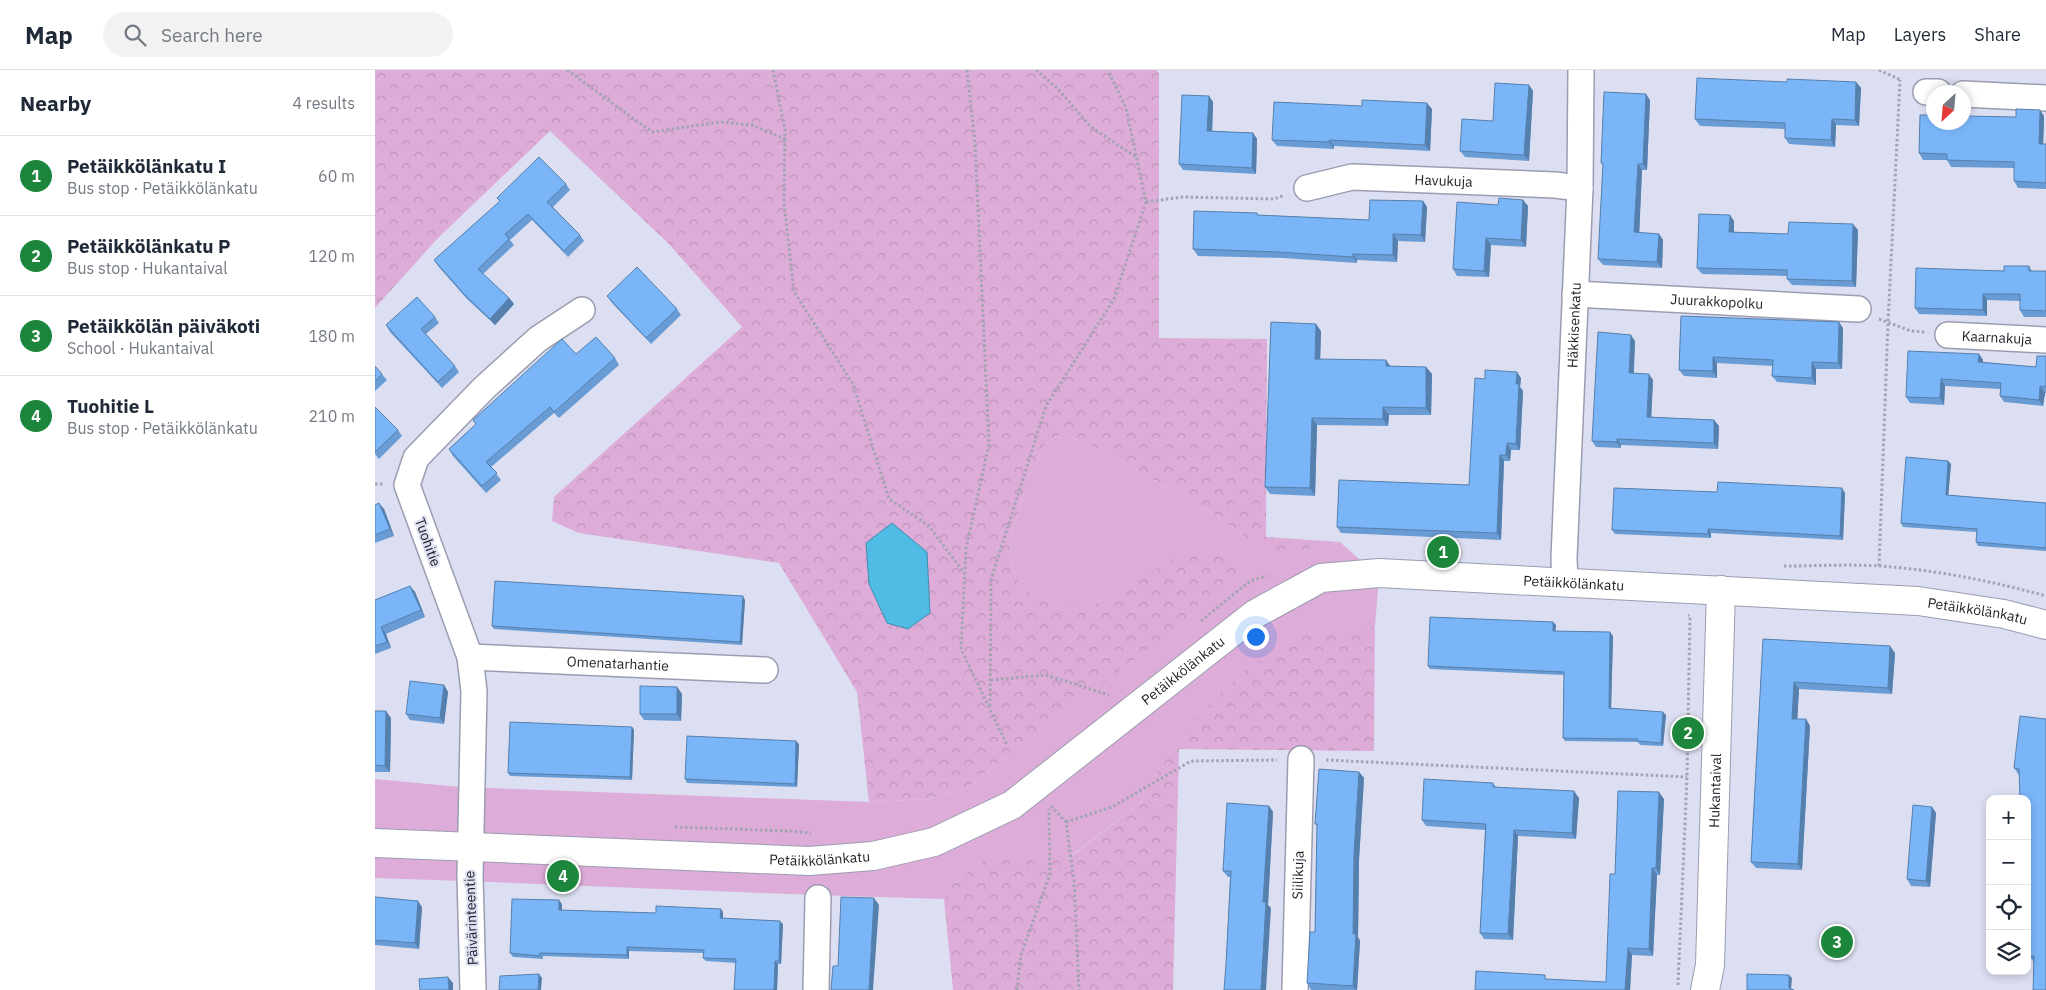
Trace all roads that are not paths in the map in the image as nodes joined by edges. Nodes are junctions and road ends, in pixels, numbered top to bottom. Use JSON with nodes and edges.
{"nodes":[{"id":1,"x":1581,"y":70,"type":"edge"},
{"id":2,"x":1971,"y":94,"type":"edge"},
{"id":3,"x":2046,"y":98,"type":"edge"},
{"id":4,"x":1307,"y":188,"type":"road end"},
{"id":5,"x":1580,"y":188,"type":"junction"},
{"id":6,"x":1575,"y":294,"type":"junction"},
{"id":7,"x":1858,"y":309,"type":"road end"},
{"id":8,"x":582,"y":310,"type":"dead end"},
{"id":9,"x":1948,"y":335,"type":"road end"},
{"id":10,"x":2046,"y":340,"type":"edge"},
{"id":11,"x":1565,"y":582,"type":"junction"},
{"id":12,"x":1721,"y":590,"type":"junction"},
{"id":13,"x":2046,"y":625,"type":"edge"},
{"id":14,"x":470,"y":657,"type":"junction"},
{"id":15,"x":765,"y":670,"type":"dead end"},
{"id":16,"x":1301,"y":759,"type":"road end"},
{"id":17,"x":375,"y":843,"type":"edge"},
{"id":18,"x":470,"y":847,"type":"junction"},
{"id":19,"x":818,"y":898,"type":"dead end"},
{"id":20,"x":473,"y":990,"type":"edge"},
{"id":21,"x":816,"y":990,"type":"edge"},
{"id":22,"x":1295,"y":990,"type":"edge"},
{"id":23,"x":1705,"y":990,"type":"edge"}],
"edges":[{"from":1,"to":5,"type":"street","name":"Häkkisenkatu"},
{"from":2,"to":3,"type":"street"},
{"from":4,"to":5,"type":"street","name":"Havukuja"},
{"from":5,"to":6,"type":"street","name":"Häkkisenkatu"},
{"from":6,"to":7,"type":"street","name":"Juurakkopolku"},
{"from":6,"to":11,"type":"street","name":"Häkkisenkatu"},
{"from":8,"to":14,"type":"street","name":"Tuohitie"},
{"from":9,"to":10,"type":"street","name":"Kaarnakuja"},
{"from":11,"to":12,"type":"street","name":"Petäikkölänkatu"},
{"from":11,"to":18,"type":"street","name":"Petäikkölänkatu"},
{"from":12,"to":13,"type":"street","name":"Petäikkölänkatu"},
{"from":12,"to":23,"type":"street","name":"Hukantaival"},
{"from":14,"to":15,"type":"street","name":"Omenatarhantie"},
{"from":14,"to":18,"type":"street","name":"Tuohitie"},
{"from":16,"to":22,"type":"street","name":"Siilikuja"},
{"from":17,"to":18,"type":"street","name":"Petäikkölänkatu"},
{"from":18,"to":20,"type":"street","name":"Päivärinteentie"},
{"from":19,"to":21,"type":"street"}]}
